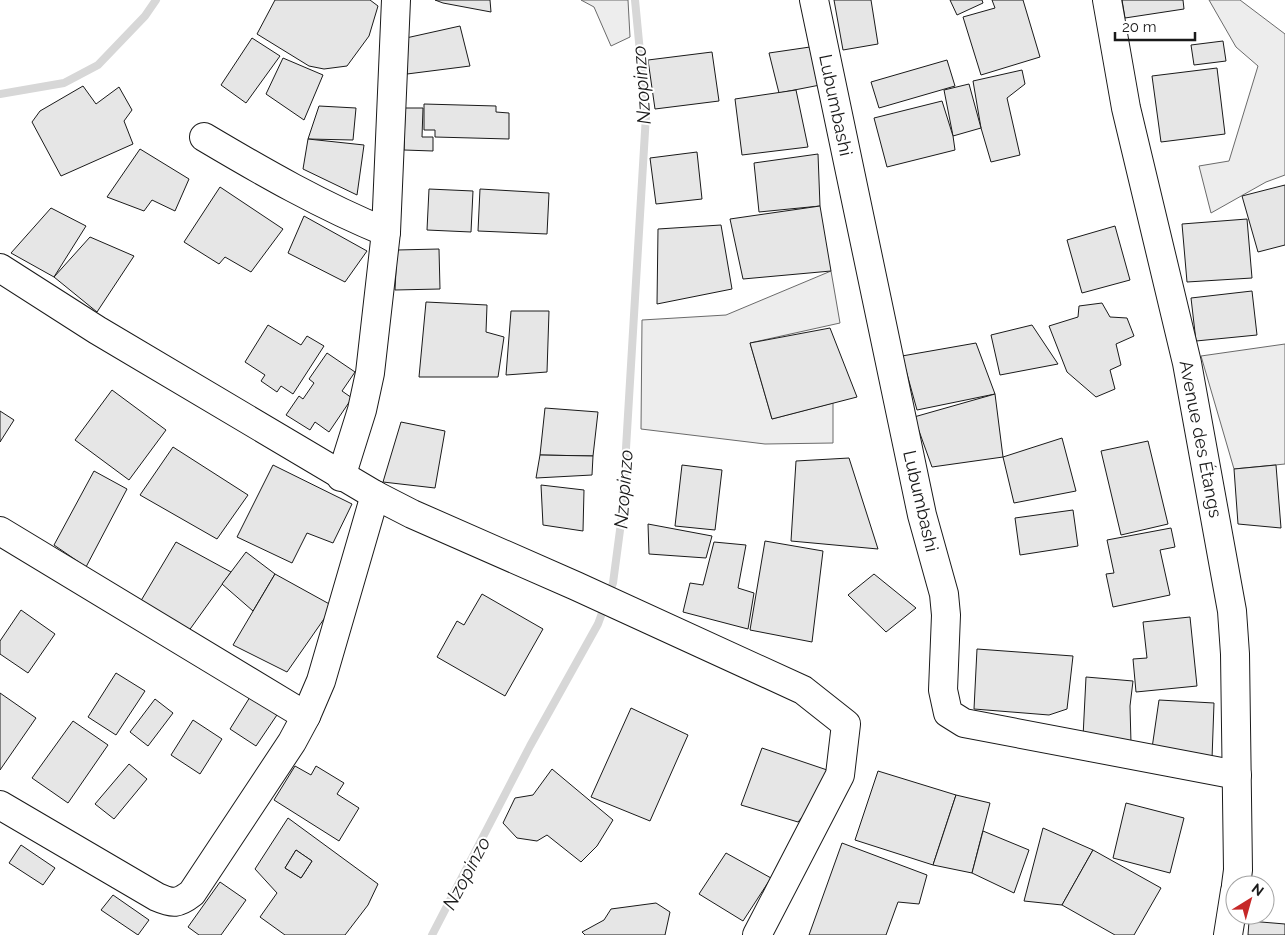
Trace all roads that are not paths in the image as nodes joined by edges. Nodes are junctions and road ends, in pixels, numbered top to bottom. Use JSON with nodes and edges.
{"nodes":[{"id":1,"x":396,"y":0,"type":"edge"},
{"id":2,"x":814,"y":0,"type":"edge"},
{"id":3,"x":1107,"y":0,"type":"edge"},
{"id":4,"x":204,"y":138,"type":"dead end"},
{"id":5,"x":386,"y":232,"type":"junction"},
{"id":6,"x":0,"y":268,"type":"edge"},
{"id":7,"x":341,"y":477,"type":"junction"},
{"id":8,"x":374,"y":496,"type":"junction"},
{"id":9,"x":0,"y":531,"type":"edge"},
{"id":10,"x":306,"y":716,"type":"junction"},
{"id":11,"x":1237,"y":775,"type":"junction"},
{"id":12,"x":0,"y":805,"type":"edge"},
{"id":13,"x":1237,"y":875,"type":"edge"},
{"id":14,"x":757,"y":935,"type":"edge"}],
"edges":[{"from":1,"to":5,"type":"street"},
{"from":2,"to":11,"type":"street","name":"Lubumbashi"},
{"from":3,"to":11,"type":"street","name":"Avenue des Étangs"},
{"from":4,"to":5,"type":"street"},
{"from":5,"to":7,"type":"street"},
{"from":6,"to":7,"type":"street"},
{"from":7,"to":8,"type":"street"},
{"from":8,"to":10,"type":"street"},
{"from":8,"to":14,"type":"street"},
{"from":9,"to":10,"type":"street"},
{"from":10,"to":12,"type":"street"},
{"from":11,"to":13,"type":"street","name":"Avenue des Étangs"}]}
